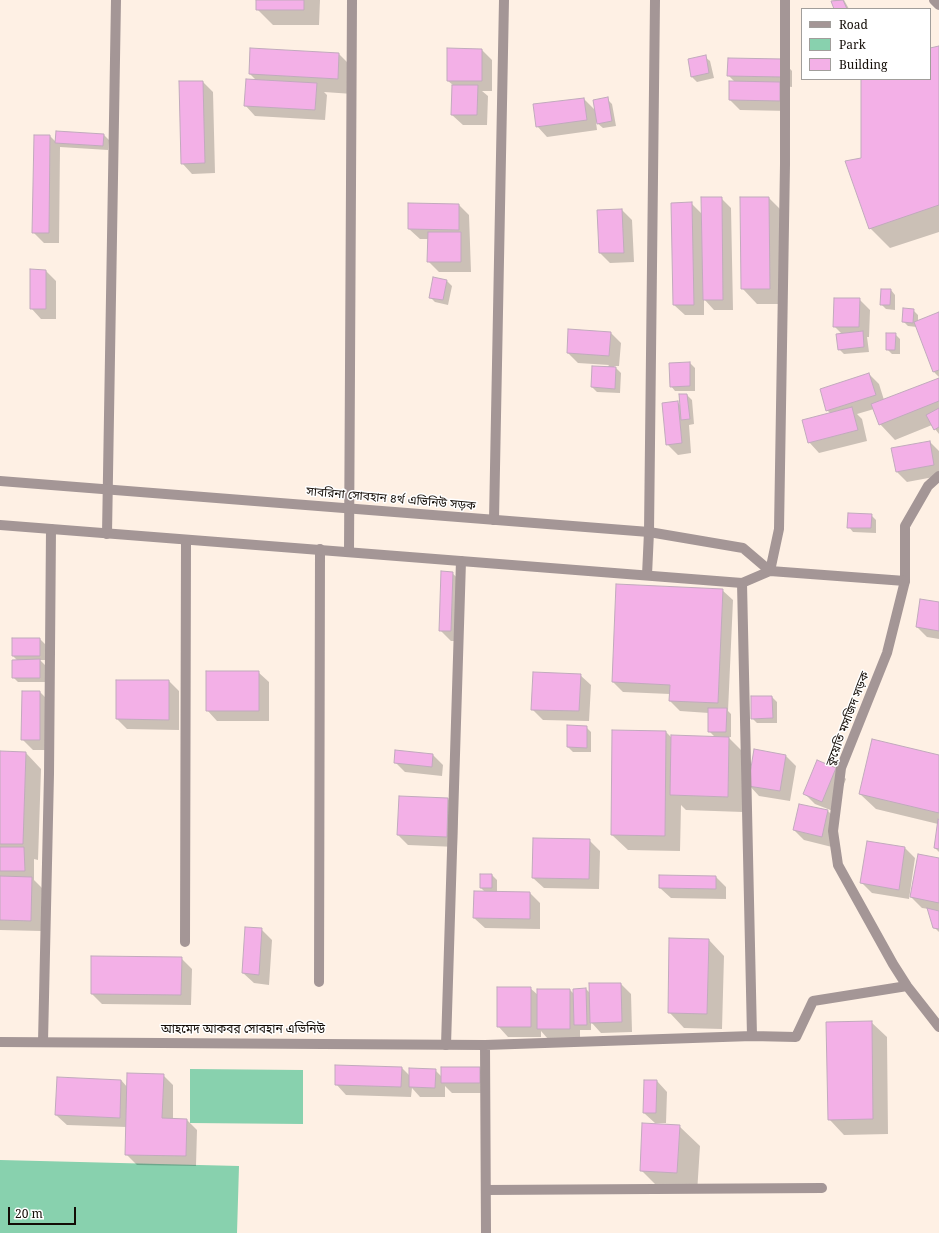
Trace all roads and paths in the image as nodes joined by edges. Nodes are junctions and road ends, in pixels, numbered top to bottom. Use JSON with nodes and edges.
{"nodes":[{"id":1,"x":116,"y":0,"type":"edge"},
{"id":2,"x":352,"y":0,"type":"edge"},
{"id":3,"x":504,"y":0,"type":"edge"},
{"id":4,"x":655,"y":0,"type":"edge"},
{"id":5,"x":785,"y":0,"type":"edge"},
{"id":6,"x":934,"y":0,"type":"edge"},
{"id":7,"x":939,"y":5,"type":"edge"},
{"id":8,"x":939,"y":476,"type":"edge"},
{"id":9,"x":0,"y":481,"type":"edge"},
{"id":10,"x":107,"y":490,"type":"junction"},
{"id":11,"x":350,"y":509,"type":"junction"},
{"id":12,"x":494,"y":520,"type":"junction"},
{"id":13,"x":0,"y":525,"type":"edge"},
{"id":14,"x":51,"y":529,"type":"junction"},
{"id":15,"x":649,"y":532,"type":"junction"},
{"id":16,"x":107,"y":534,"type":"junction"},
{"id":17,"x":186,"y":540,"type":"junction"},
{"id":18,"x":320,"y":549,"type":"junction"},
{"id":19,"x":349,"y":551,"type":"junction"},
{"id":20,"x":461,"y":561,"type":"junction"},
{"id":21,"x":770,"y":571,"type":"junction"},
{"id":22,"x":647,"y":575,"type":"junction"},
{"id":23,"x":905,"y":581,"type":"junction"},
{"id":24,"x":742,"y":583,"type":"junction"},
{"id":25,"x":184,"y":942,"type":"dead end"},
{"id":26,"x":319,"y":982,"type":"dead end"},
{"id":27,"x":907,"y":986,"type":"junction"},
{"id":28,"x":939,"y":1027,"type":"edge"},
{"id":29,"x":752,"y":1036,"type":"junction"},
{"id":30,"x":0,"y":1042,"type":"edge"},
{"id":31,"x":43,"y":1042,"type":"junction"},
{"id":32,"x":446,"y":1045,"type":"junction"},
{"id":33,"x":485,"y":1045,"type":"junction"},
{"id":34,"x":822,"y":1188,"type":"dead end"},
{"id":35,"x":486,"y":1190,"type":"junction"},
{"id":36,"x":486,"y":1233,"type":"edge"}],
"edges":[{"from":1,"to":10,"type":"street"},
{"from":2,"to":11,"type":"street"},
{"from":3,"to":12,"type":"street"},
{"from":4,"to":15,"type":"street"},
{"from":5,"to":21,"type":"street"},
{"from":6,"to":7,"type":"street"},
{"from":8,"to":23,"type":"street","name":"কুয়েতি মসজিদ সড়ক"},
{"from":9,"to":10,"type":"street","name":"সাবরিনা সোবহান ৪র্থ এভিনিউ সড়ক"},
{"from":10,"to":11,"type":"street","name":"সাবরিনা সোবহান ৪র্থ এভিনিউ সড়ক"},
{"from":10,"to":16,"type":"street"},
{"from":11,"to":12,"type":"street","name":"সাবরিনা সোবহান ৪র্থ এভিনিউ সড়ক"},
{"from":11,"to":19,"type":"street"},
{"from":12,"to":15,"type":"street","name":"সাবরিনা সোবহান ৪র্থ এভিনিউ সড়ক"},
{"from":13,"to":14,"type":"street"},
{"from":14,"to":16,"type":"street"},
{"from":14,"to":31,"type":"street"},
{"from":15,"to":21,"type":"street","name":"সাবরিনা সোবহান ৪র্থ এভিনিউ সড়ক"},
{"from":15,"to":22,"type":"street"},
{"from":16,"to":17,"type":"street"},
{"from":17,"to":18,"type":"street"},
{"from":17,"to":25,"type":"street"},
{"from":18,"to":19,"type":"street"},
{"from":18,"to":26,"type":"street"},
{"from":19,"to":20,"type":"street"},
{"from":20,"to":22,"type":"street"},
{"from":20,"to":32,"type":"street"},
{"from":21,"to":23,"type":"street"},
{"from":21,"to":24,"type":"street"},
{"from":22,"to":24,"type":"street"},
{"from":23,"to":27,"type":"street","name":"কুয়েতি মসজিদ সড়ক"},
{"from":24,"to":29,"type":"street"},
{"from":27,"to":28,"type":"street","name":"কুয়েতি মসজিদ সড়ক"},
{"from":27,"to":29,"type":"street","name":"আহমেদ আকবর সোবহান এভিনিউ"},
{"from":29,"to":33,"type":"street","name":"আহমেদ আকবর সোবহান এভিনিউ"},
{"from":30,"to":31,"type":"street","name":"আহমেদ আকবর সোবহান এভিনিউ"},
{"from":31,"to":32,"type":"street","name":"আহমেদ আকবর সোবহান এভিনিউ"},
{"from":32,"to":33,"type":"street","name":"আহমেদ আকবর সোবহান এভিনিউ"},
{"from":33,"to":35,"type":"street"},
{"from":34,"to":35,"type":"street"},
{"from":35,"to":36,"type":"street"}]}
